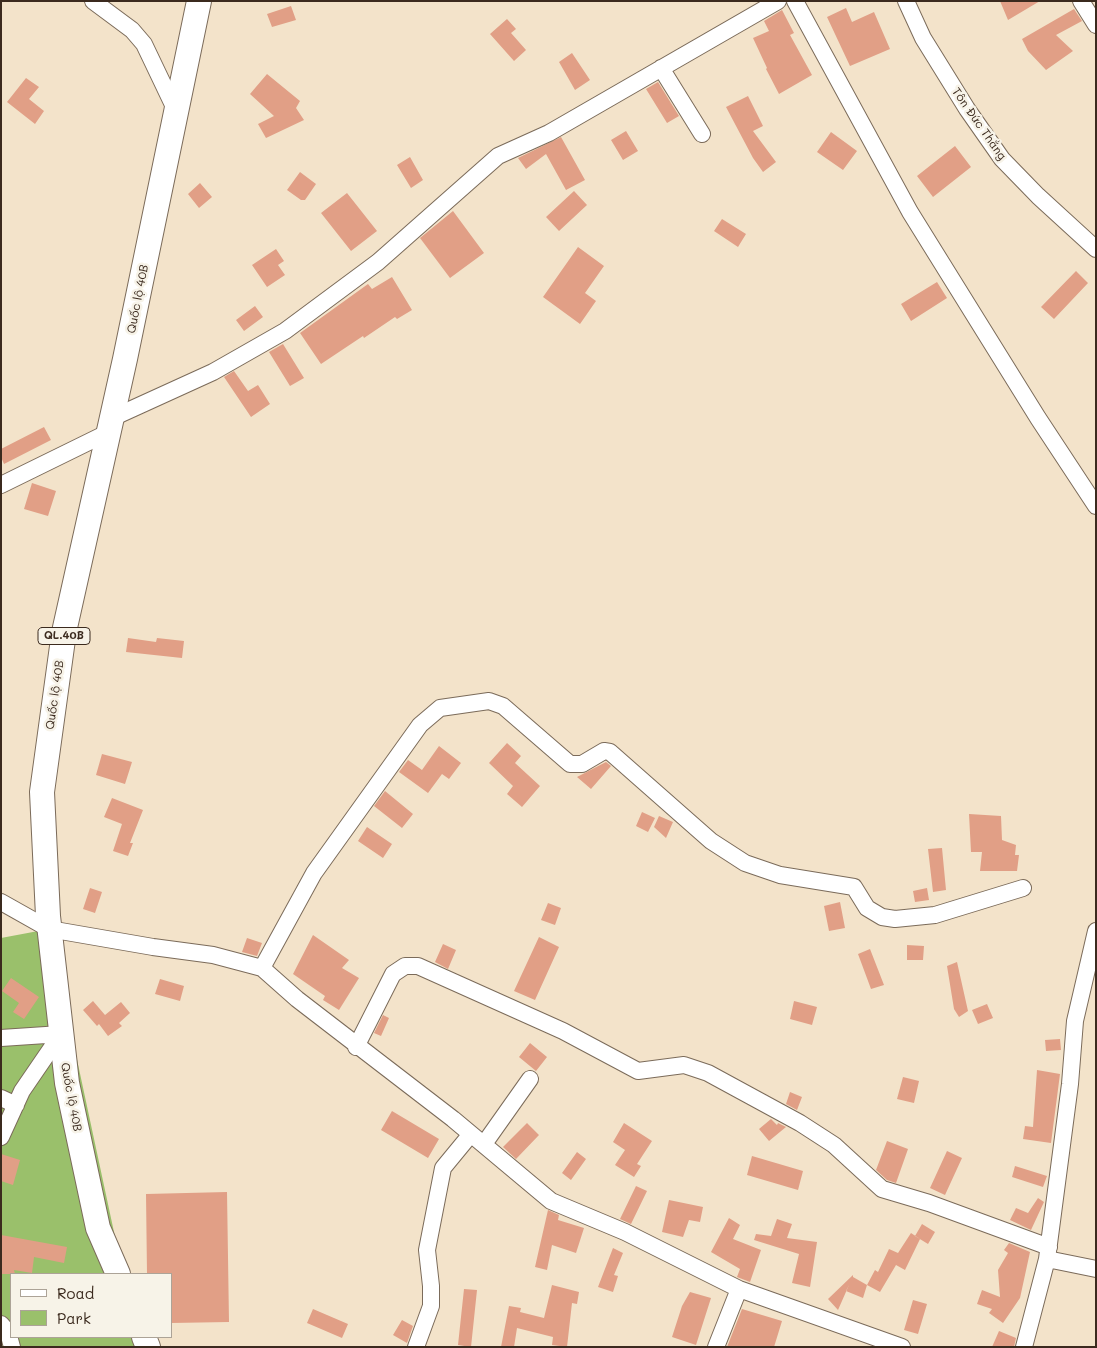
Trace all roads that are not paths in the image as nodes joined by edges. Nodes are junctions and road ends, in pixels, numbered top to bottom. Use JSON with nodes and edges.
{"nodes":[{"id":1,"x":93,"y":1,"type":"edge"},
{"id":2,"x":199,"y":1,"type":"edge"},
{"id":3,"x":778,"y":1,"type":"edge"},
{"id":4,"x":795,"y":1,"type":"edge"},
{"id":5,"x":906,"y":1,"type":"edge"},
{"id":6,"x":1081,"y":1,"type":"edge"},
{"id":7,"x":1096,"y":25,"type":"edge"},
{"id":8,"x":661,"y":68,"type":"junction"},
{"id":9,"x":175,"y":109,"type":"junction"},
{"id":10,"x":702,"y":134,"type":"dead end"},
{"id":11,"x":1096,"y":249,"type":"edge"},
{"id":12,"x":111,"y":425,"type":"junction"},
{"id":13,"x":1,"y":485,"type":"edge"},
{"id":14,"x":1096,"y":506,"type":"edge"},
{"id":15,"x":1023,"y":888,"type":"dead end"},
{"id":16,"x":1,"y":902,"type":"edge"},
{"id":17,"x":49,"y":929,"type":"junction"},
{"id":18,"x":1096,"y":931,"type":"edge"},
{"id":19,"x":262,"y":968,"type":"junction"},
{"id":20,"x":61,"y":1034,"type":"junction"},
{"id":21,"x":1,"y":1038,"type":"edge"},
{"id":22,"x":356,"y":1046,"type":"junction"},
{"id":23,"x":530,"y":1079,"type":"dead end"},
{"id":24,"x":8,"y":1101,"type":"edge"},
{"id":25,"x":1,"y":1137,"type":"edge"},
{"id":26,"x":478,"y":1139,"type":"junction"},
{"id":27,"x":1048,"y":1253,"type":"junction"},
{"id":28,"x":1096,"y":1269,"type":"edge"},
{"id":29,"x":118,"y":1273,"type":"edge"},
{"id":30,"x":739,"y":1289,"type":"junction"},
{"id":31,"x":1,"y":1324,"type":"edge"},
{"id":32,"x":12,"y":1347,"type":"edge"},
{"id":33,"x":416,"y":1347,"type":"edge"},
{"id":34,"x":716,"y":1347,"type":"edge"},
{"id":35,"x":902,"y":1347,"type":"edge"},
{"id":36,"x":1024,"y":1347,"type":"edge"}],
"edges":[{"from":1,"to":9,"type":"street"},
{"from":2,"to":9,"type":"highway","name":"Quốc lộ 40B","number":"QL.40B"},
{"from":3,"to":8,"type":"street"},
{"from":4,"to":14,"type":"street"},
{"from":5,"to":11,"type":"street","name":"Tôn Đức Thắng"},
{"from":6,"to":7,"type":"street"},
{"from":8,"to":10,"type":"street"},
{"from":8,"to":12,"type":"street"},
{"from":9,"to":12,"type":"highway","name":"Quốc lộ 40B","number":"QL.40B"},
{"from":12,"to":13,"type":"street"},
{"from":12,"to":17,"type":"highway","name":"Quốc lộ 40B","number":"QL.40B"},
{"from":15,"to":19,"type":"street"},
{"from":16,"to":17,"type":"street"},
{"from":17,"to":19,"type":"street"},
{"from":17,"to":20,"type":"highway","name":"Quốc lộ 40B","number":"QL.40B"},
{"from":18,"to":27,"type":"street"},
{"from":19,"to":22,"type":"street"},
{"from":20,"to":21,"type":"street"},
{"from":20,"to":24,"type":"street"},
{"from":20,"to":29,"type":"highway","name":"Quốc lộ 40B","number":"QL.40B"},
{"from":22,"to":26,"type":"street"},
{"from":22,"to":27,"type":"street"},
{"from":23,"to":26,"type":"street"},
{"from":24,"to":25,"type":"street"},
{"from":26,"to":30,"type":"street"},
{"from":26,"to":33,"type":"street"},
{"from":27,"to":28,"type":"street"},
{"from":27,"to":36,"type":"street"},
{"from":30,"to":34,"type":"street"},
{"from":30,"to":35,"type":"street"},
{"from":31,"to":32,"type":"street"}]}
